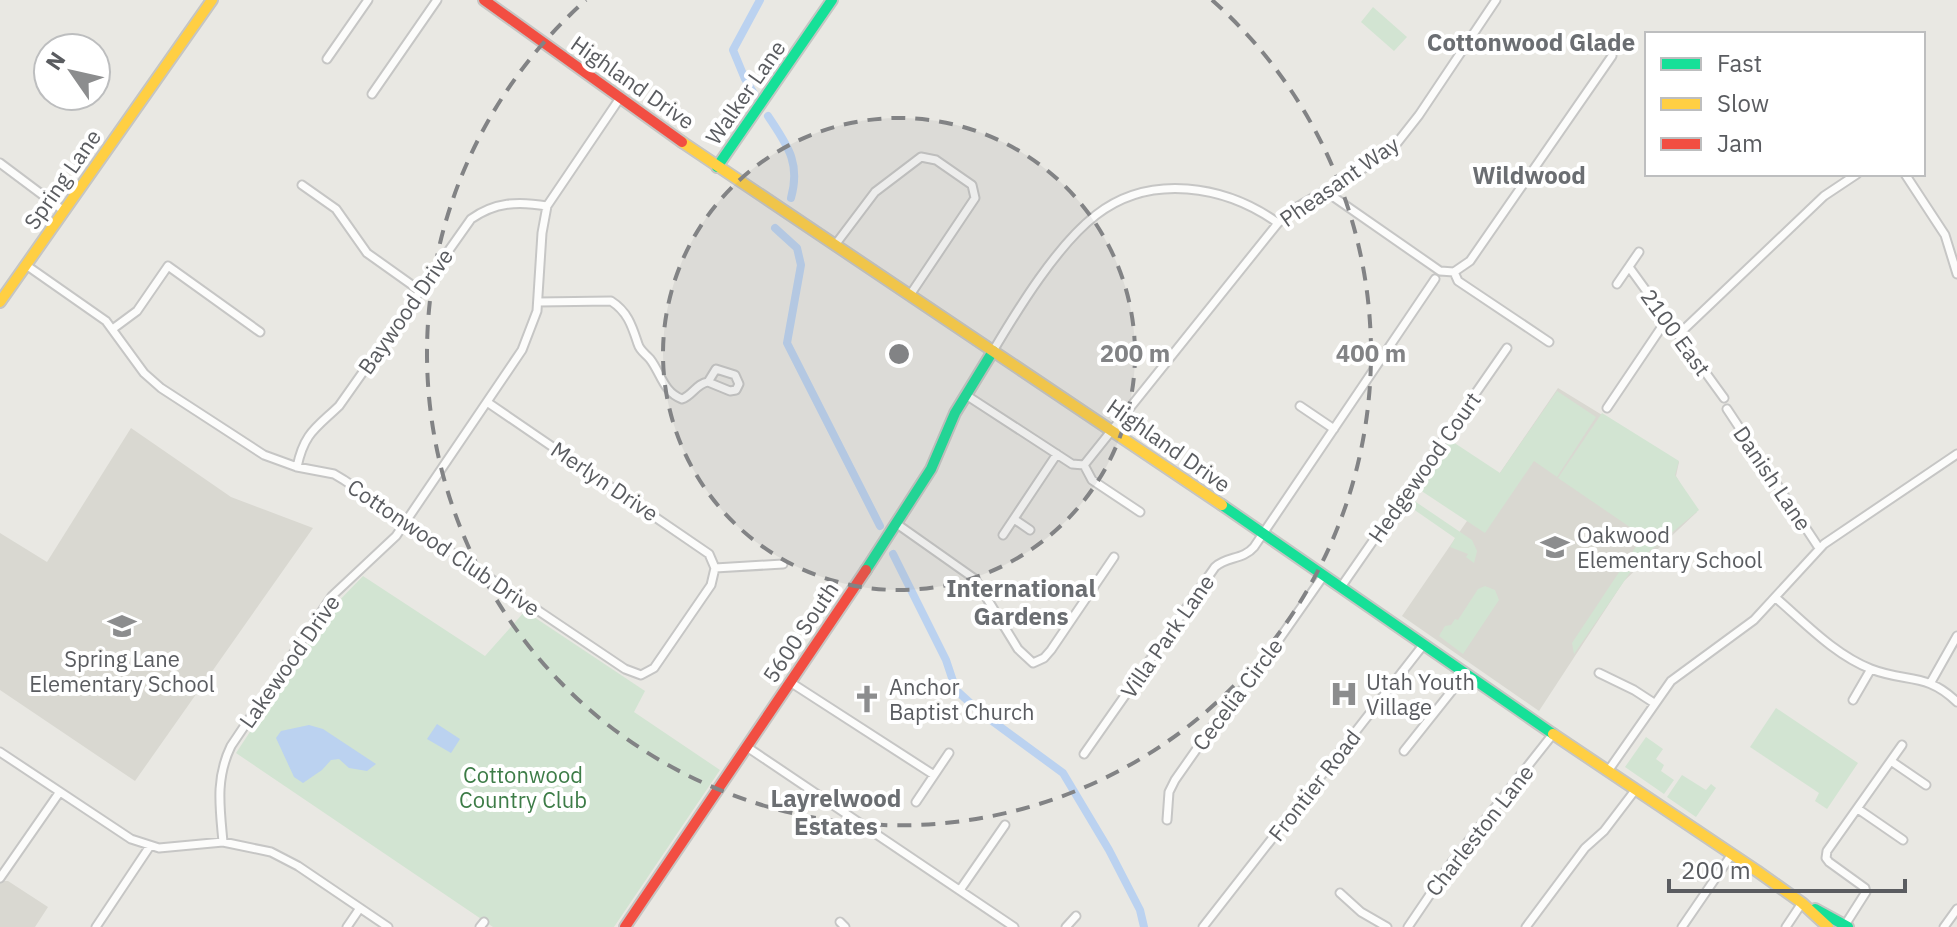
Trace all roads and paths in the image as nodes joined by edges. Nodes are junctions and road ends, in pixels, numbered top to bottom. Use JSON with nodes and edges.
{"nodes":[{"id":1,"x":212,"y":0,"type":"edge"},
{"id":2,"x":368,"y":0,"type":"edge"},
{"id":3,"x":437,"y":0,"type":"edge"},
{"id":4,"x":484,"y":0,"type":"edge"},
{"id":5,"x":832,"y":0,"type":"edge"},
{"id":6,"x":1496,"y":0,"type":"edge"},
{"id":7,"x":1612,"y":56,"type":"dead end"},
{"id":8,"x":327,"y":59,"type":"dead end"},
{"id":9,"x":372,"y":94,"type":"dead end"},
{"id":10,"x":620,"y":98,"type":"junction"},
{"id":11,"x":0,"y":163,"type":"edge"},
{"id":12,"x":717,"y":167,"type":"junction"},
{"id":13,"x":1854,"y":176,"type":"edge"},
{"id":14,"x":1906,"y":176,"type":"edge"},
{"id":15,"x":302,"y":185,"type":"dead end"},
{"id":16,"x":1325,"y":191,"type":"junction"},
{"id":17,"x":547,"y":206,"type":"junction"},
{"id":18,"x":64,"y":211,"type":"junction"},
{"id":19,"x":1278,"y":223,"type":"junction"},
{"id":20,"x":835,"y":245,"type":"junction"},
{"id":21,"x":1639,"y":252,"type":"dead end"},
{"id":22,"x":26,"y":265,"type":"junction"},
{"id":23,"x":1629,"y":267,"type":"junction"},
{"id":24,"x":1454,"y":272,"type":"junction"},
{"id":25,"x":1957,"y":274,"type":"edge"},
{"id":26,"x":1435,"y":279,"type":"dead end"},
{"id":27,"x":1617,"y":284,"type":"dead end"},
{"id":28,"x":419,"y":290,"type":"junction"},
{"id":29,"x":910,"y":295,"type":"junction"},
{"id":30,"x":0,"y":302,"type":"edge"},
{"id":31,"x":538,"y":302,"type":"junction"},
{"id":32,"x":1667,"y":319,"type":"junction"},
{"id":33,"x":114,"y":328,"type":"junction"},
{"id":34,"x":260,"y":332,"type":"dead end"},
{"id":35,"x":1678,"y":335,"type":"junction"},
{"id":36,"x":1549,"y":342,"type":"dead end"},
{"id":37,"x":1507,"y":348,"type":"dead end"},
{"id":38,"x":993,"y":351,"type":"junction"},
{"id":39,"x":708,"y":382,"type":"dead end"},
{"id":40,"x":966,"y":395,"type":"junction"},
{"id":41,"x":1724,"y":398,"type":"dead end"},
{"id":42,"x":487,"y":402,"type":"junction"},
{"id":43,"x":1300,"y":406,"type":"dead end"},
{"id":44,"x":1607,"y":408,"type":"dead end"},
{"id":45,"x":1727,"y":409,"type":"dead end"},
{"id":46,"x":1334,"y":429,"type":"junction"},
{"id":47,"x":1113,"y":430,"type":"junction"},
{"id":48,"x":1057,"y":454,"type":"junction"},
{"id":49,"x":1957,"y":454,"type":"edge"},
{"id":50,"x":1084,"y":465,"type":"junction"},
{"id":51,"x":297,"y":467,"type":"junction"},
{"id":52,"x":1140,"y":512,"type":"dead end"},
{"id":53,"x":1014,"y":519,"type":"junction"},
{"id":54,"x":406,"y":522,"type":"junction"},
{"id":55,"x":897,"y":524,"type":"junction"},
{"id":56,"x":1030,"y":530,"type":"dead end"},
{"id":57,"x":1003,"y":535,"type":"dead end"},
{"id":58,"x":1262,"y":535,"type":"junction"},
{"id":59,"x":1819,"y":548,"type":"junction"},
{"id":60,"x":1114,"y":557,"type":"dead end"},
{"id":61,"x":783,"y":564,"type":"dead end"},
{"id":62,"x":715,"y":568,"type":"junction"},
{"id":63,"x":1324,"y":575,"type":"junction"},
{"id":64,"x":1341,"y":587,"type":"junction"},
{"id":65,"x":1776,"y":598,"type":"junction"},
{"id":66,"x":1957,"y":636,"type":"edge"},
{"id":67,"x":1424,"y":644,"type":"junction"},
{"id":68,"x":1871,"y":669,"type":"junction"},
{"id":69,"x":1466,"y":673,"type":"junction"},
{"id":70,"x":1599,"y":673,"type":"dead end"},
{"id":71,"x":790,"y":682,"type":"junction"},
{"id":72,"x":1931,"y":682,"type":"junction"},
{"id":73,"x":1853,"y":700,"type":"dead end"},
{"id":74,"x":1957,"y":702,"type":"edge"},
{"id":75,"x":1654,"y":703,"type":"junction"},
{"id":76,"x":1553,"y":734,"type":"junction"},
{"id":77,"x":1902,"y":745,"type":"dead end"},
{"id":78,"x":747,"y":747,"type":"junction"},
{"id":79,"x":1404,"y":751,"type":"dead end"},
{"id":80,"x":0,"y":752,"type":"edge"},
{"id":81,"x":949,"y":753,"type":"dead end"},
{"id":82,"x":1084,"y":754,"type":"dead end"},
{"id":83,"x":1891,"y":761,"type":"junction"},
{"id":84,"x":1608,"y":771,"type":"junction"},
{"id":85,"x":934,"y":775,"type":"junction"},
{"id":86,"x":1926,"y":785,"type":"dead end"},
{"id":87,"x":1636,"y":789,"type":"junction"},
{"id":88,"x":59,"y":793,"type":"junction"},
{"id":89,"x":916,"y":802,"type":"dead end"},
{"id":90,"x":1858,"y":809,"type":"junction"},
{"id":91,"x":1167,"y":820,"type":"dead end"},
{"id":92,"x":1005,"y":825,"type":"dead end"},
{"id":93,"x":1903,"y":840,"type":"dead end"},
{"id":94,"x":223,"y":842,"type":"junction"},
{"id":95,"x":150,"y":846,"type":"junction"},
{"id":96,"x":1732,"y":854,"type":"junction"},
{"id":97,"x":0,"y":878,"type":"edge"},
{"id":98,"x":960,"y":890,"type":"junction"},
{"id":99,"x":1340,"y":893,"type":"dead end"},
{"id":100,"x":1802,"y":903,"type":"junction"},
{"id":101,"x":360,"y":908,"type":"junction"},
{"id":102,"x":1957,"y":909,"type":"edge"},
{"id":103,"x":1076,"y":916,"type":"dead end"},
{"id":104,"x":1847,"y":926,"type":"edge"},
{"id":105,"x":96,"y":927,"type":"edge"},
{"id":106,"x":347,"y":927,"type":"edge"},
{"id":107,"x":388,"y":927,"type":"edge"},
{"id":108,"x":625,"y":927,"type":"edge"},
{"id":109,"x":1014,"y":927,"type":"edge"},
{"id":110,"x":1066,"y":927,"type":"edge"},
{"id":111,"x":1203,"y":927,"type":"edge"},
{"id":112,"x":1387,"y":927,"type":"edge"},
{"id":113,"x":1408,"y":927,"type":"edge"},
{"id":114,"x":1526,"y":927,"type":"edge"},
{"id":115,"x":1682,"y":927,"type":"edge"},
{"id":116,"x":1786,"y":927,"type":"edge"},
{"id":117,"x":1828,"y":927,"type":"edge"},
{"id":118,"x":1944,"y":927,"type":"edge"}],
"edges":[{"from":1,"to":18,"type":"main road","name":"Spring Lane"},
{"from":2,"to":8,"type":"street"},
{"from":3,"to":9,"type":"street"},
{"from":4,"to":10,"type":"main road","name":"Highland Drive"},
{"from":5,"to":12,"type":"main road","name":"Walker Lane"},
{"from":6,"to":16,"type":"street","name":"Pheasant Way"},
{"from":7,"to":24,"type":"street"},
{"from":10,"to":12,"type":"main road","name":"Highland Drive"},
{"from":10,"to":17,"type":"street","name":"Lakewood Drive"},
{"from":11,"to":18,"type":"street"},
{"from":12,"to":20,"type":"main road","name":"Highland Drive"},
{"from":13,"to":35,"type":"street"},
{"from":14,"to":25,"type":"street"},
{"from":15,"to":28,"type":"street"},
{"from":16,"to":19,"type":"street","name":"Pheasant Way"},
{"from":16,"to":24,"type":"street"},
{"from":17,"to":28,"type":"street","name":"Baywood Drive"},
{"from":17,"to":31,"type":"street","name":"Lakewood Drive"},
{"from":18,"to":22,"type":"main road","name":"Spring Lane"},
{"from":19,"to":38,"type":"street"},
{"from":19,"to":47,"type":"street","name":"Pheasant Way"},
{"from":20,"to":29,"type":"main road","name":"Highland Drive"},
{"from":20,"to":29,"type":"street"},
{"from":21,"to":23,"type":"street"},
{"from":22,"to":30,"type":"main road","name":"Spring Lane"},
{"from":22,"to":33,"type":"street","name":"Cottonwood Club Drive"},
{"from":23,"to":27,"type":"street"},
{"from":23,"to":32,"type":"street","name":"2100 East"},
{"from":24,"to":36,"type":"street"},
{"from":26,"to":46,"type":"street","name":"Villa Park Lane"},
{"from":28,"to":51,"type":"street","name":"Baywood Drive"},
{"from":29,"to":38,"type":"main road","name":"Highland Drive"},
{"from":31,"to":39,"type":"street"},
{"from":31,"to":42,"type":"street","name":"Lakewood Drive"},
{"from":32,"to":35,"type":"street","name":"2100 East"},
{"from":32,"to":44,"type":"street"},
{"from":33,"to":34,"type":"street"},
{"from":33,"to":51,"type":"street","name":"Cottonwood Club Drive"},
{"from":35,"to":41,"type":"street","name":"2100 East"},
{"from":37,"to":64,"type":"street","name":"Hedgewood Court"},
{"from":38,"to":40,"type":"main road","name":"5600 South"},
{"from":38,"to":47,"type":"main road","name":"Highland Drive"},
{"from":40,"to":48,"type":"street"},
{"from":40,"to":55,"type":"main road","name":"5600 South"},
{"from":42,"to":54,"type":"street","name":"Lakewood Drive"},
{"from":42,"to":62,"type":"street","name":"Merlyn Drive"},
{"from":43,"to":46,"type":"street"},
{"from":45,"to":59,"type":"street","name":"Danish Lane"},
{"from":46,"to":58,"type":"street","name":"Villa Park Lane"},
{"from":47,"to":50,"type":"street","name":"Pheasant Way"},
{"from":47,"to":58,"type":"main road","name":"Highland Drive"},
{"from":48,"to":50,"type":"street"},
{"from":48,"to":53,"type":"street"},
{"from":49,"to":59,"type":"street"},
{"from":50,"to":52,"type":"street"},
{"from":51,"to":54,"type":"street","name":"Cottonwood Club Drive"},
{"from":53,"to":56,"type":"street"},
{"from":53,"to":57,"type":"street"},
{"from":54,"to":62,"type":"street","name":"Cottonwood Club Drive"},
{"from":54,"to":94,"type":"street","name":"Lakewood Drive"},
{"from":55,"to":60,"type":"street"},
{"from":55,"to":71,"type":"main road","name":"5600 South"},
{"from":58,"to":63,"type":"main road","name":"Highland Drive"},
{"from":58,"to":82,"type":"street","name":"Villa Park Lane"},
{"from":59,"to":65,"type":"street"},
{"from":61,"to":62,"type":"street"},
{"from":63,"to":64,"type":"main road","name":"Highland Drive"},
{"from":63,"to":91,"type":"street","name":"Cecelia Circle"},
{"from":64,"to":67,"type":"main road","name":"Highland Drive"},
{"from":65,"to":68,"type":"street"},
{"from":65,"to":75,"type":"street"},
{"from":66,"to":72,"type":"street"},
{"from":67,"to":69,"type":"main road","name":"Highland Drive"},
{"from":67,"to":111,"type":"street","name":"Frontier Road"},
{"from":68,"to":72,"type":"street"},
{"from":68,"to":73,"type":"street"},
{"from":69,"to":76,"type":"main road","name":"Highland Drive"},
{"from":69,"to":79,"type":"street"},
{"from":70,"to":75,"type":"street"},
{"from":71,"to":78,"type":"main road","name":"5600 South"},
{"from":71,"to":85,"type":"street"},
{"from":72,"to":74,"type":"street"},
{"from":75,"to":84,"type":"street"},
{"from":76,"to":84,"type":"main road","name":"Highland Drive"},
{"from":76,"to":113,"type":"street","name":"Charleston Lane"},
{"from":77,"to":83,"type":"street"},
{"from":78,"to":98,"type":"street"},
{"from":78,"to":108,"type":"main road","name":"5600 South"},
{"from":80,"to":88,"type":"street"},
{"from":81,"to":85,"type":"street"},
{"from":83,"to":86,"type":"street"},
{"from":83,"to":90,"type":"street"},
{"from":84,"to":87,"type":"main road","name":"Highland Drive"},
{"from":85,"to":89,"type":"street"},
{"from":87,"to":96,"type":"main road","name":"Highland Drive"},
{"from":87,"to":114,"type":"street"},
{"from":88,"to":95,"type":"street"},
{"from":88,"to":97,"type":"street"},
{"from":90,"to":93,"type":"street"},
{"from":90,"to":104,"type":"street"},
{"from":92,"to":98,"type":"street"},
{"from":94,"to":95,"type":"street"},
{"from":94,"to":101,"type":"street"},
{"from":95,"to":105,"type":"street"},
{"from":96,"to":100,"type":"main road","name":"Highland Drive"},
{"from":96,"to":115,"type":"street"},
{"from":98,"to":109,"type":"street"},
{"from":99,"to":112,"type":"street"},
{"from":100,"to":104,"type":"main road"},
{"from":100,"to":116,"type":"street"},
{"from":100,"to":117,"type":"main road","name":"Highland Drive"},
{"from":101,"to":106,"type":"street"},
{"from":101,"to":107,"type":"street"},
{"from":102,"to":118,"type":"street"},
{"from":103,"to":110,"type":"street"}]}
